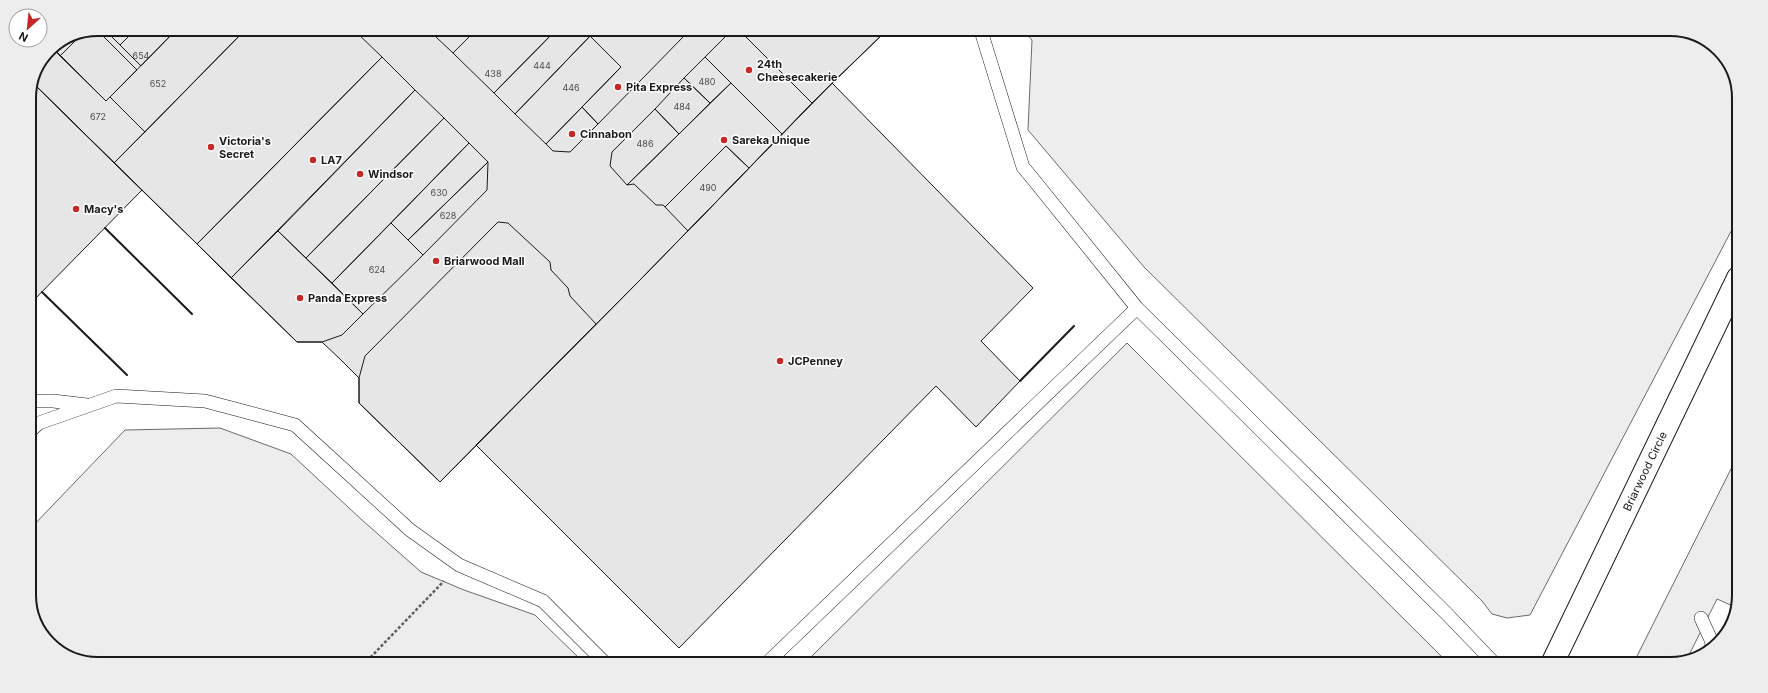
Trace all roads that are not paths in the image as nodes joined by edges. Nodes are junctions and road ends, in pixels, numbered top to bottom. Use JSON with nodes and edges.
{"nodes":[{"id":1,"x":983,"y":36,"type":"edge"},
{"id":2,"x":1732,"y":290,"type":"edge"},
{"id":3,"x":1138,"y":308,"type":"junction"},
{"id":4,"x":36,"y":401,"type":"edge"},
{"id":5,"x":90,"y":405,"type":"junction"},
{"id":6,"x":36,"y":425,"type":"edge"},
{"id":7,"x":1701,"y":618,"type":"dead end"},
{"id":8,"x":1712,"y":641,"type":"edge"},
{"id":9,"x":598,"y":657,"type":"edge"},
{"id":10,"x":773,"y":657,"type":"edge"},
{"id":11,"x":1488,"y":657,"type":"edge"},
{"id":12,"x":1555,"y":657,"type":"edge"}],
"edges":[{"from":1,"to":3,"type":"lane"},
{"from":2,"to":12,"type":"street","name":"Briarwood Circle"},
{"from":3,"to":10,"type":"lane"},
{"from":3,"to":11,"type":"lane"},
{"from":4,"to":5,"type":"lane"},
{"from":5,"to":6,"type":"lane"},
{"from":5,"to":9,"type":"lane"},
{"from":7,"to":8,"type":"lane"}]}
